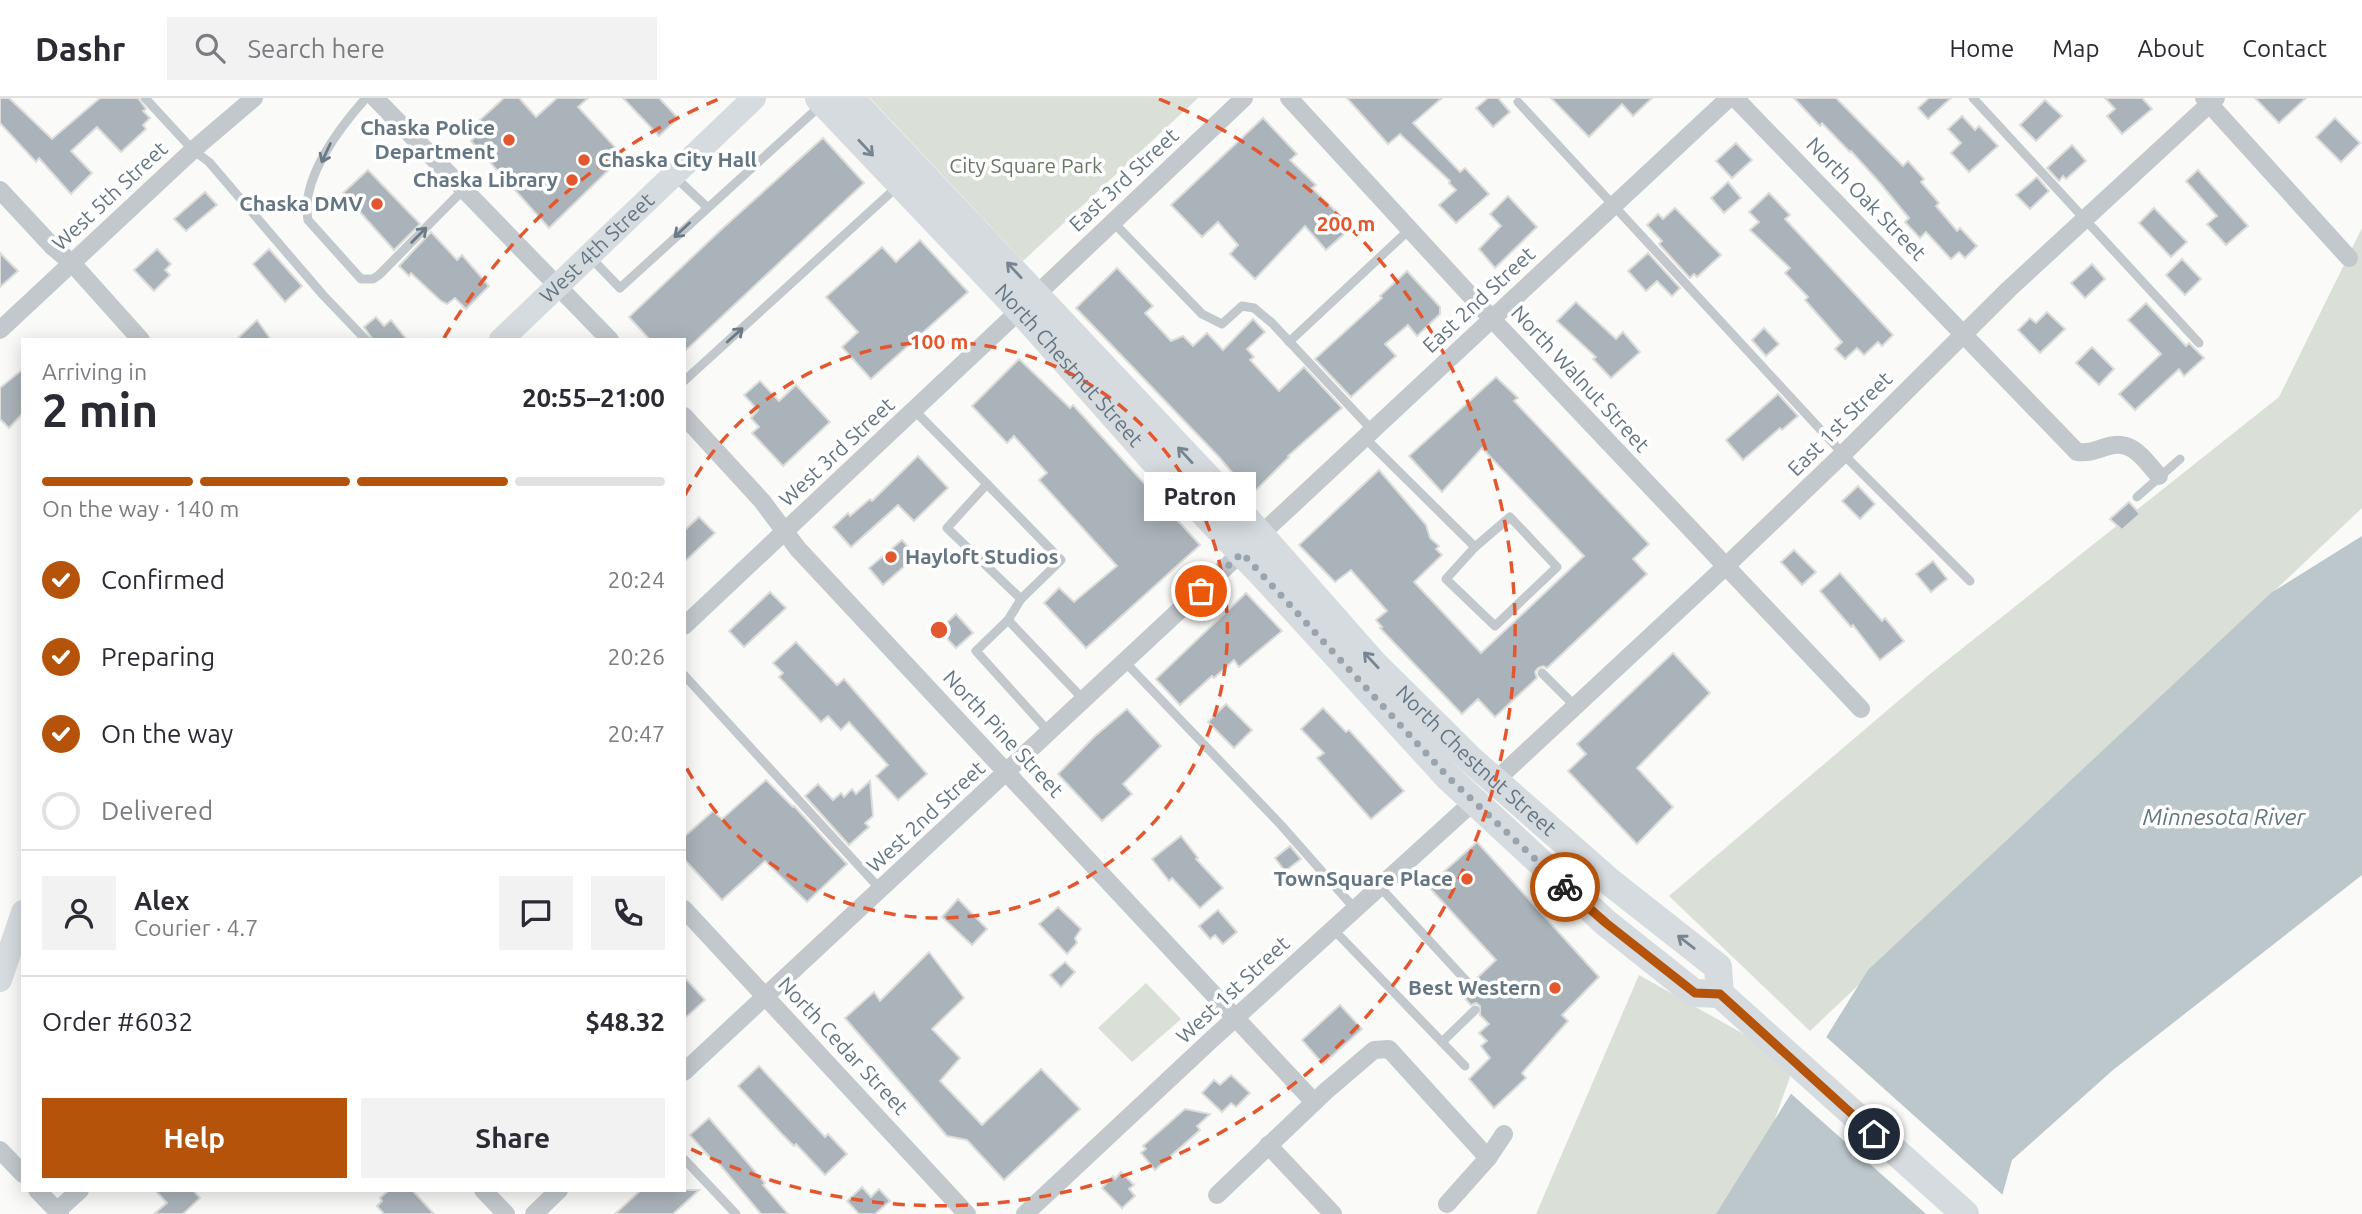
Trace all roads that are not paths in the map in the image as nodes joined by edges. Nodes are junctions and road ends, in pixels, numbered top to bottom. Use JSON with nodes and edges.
{"nodes":[{"id":1,"x":145,"y":98,"type":"edge"},
{"id":2,"x":254,"y":98,"type":"edge"},
{"id":3,"x":366,"y":98,"type":"edge"},
{"id":4,"x":375,"y":98,"type":"edge"},
{"id":5,"x":754,"y":98,"type":"edge"},
{"id":6,"x":1244,"y":98,"type":"edge"},
{"id":7,"x":1289,"y":98,"type":"edge"},
{"id":8,"x":1729,"y":98,"type":"edge"},
{"id":9,"x":1735,"y":98,"type":"edge"},
{"id":10,"x":1973,"y":98,"type":"edge"},
{"id":11,"x":831,"y":100,"type":"edge"},
{"id":12,"x":2210,"y":100,"type":"edge"},
{"id":13,"x":1518,"y":102,"type":"dead end"},
{"id":14,"x":193,"y":150,"type":"junction"},
{"id":15,"x":674,"y":175,"type":"junction"},
{"id":16,"x":901,"y":184,"type":"junction"},
{"id":17,"x":0,"y":190,"type":"edge"},
{"id":18,"x":464,"y":190,"type":"junction"},
{"id":19,"x":1613,"y":206,"type":"junction"},
{"id":20,"x":706,"y":207,"type":"junction"},
{"id":21,"x":2084,"y":219,"type":"junction"},
{"id":22,"x":1113,"y":222,"type":"junction"},
{"id":23,"x":1410,"y":229,"type":"junction"},
{"id":24,"x":590,"y":256,"type":"junction"},
{"id":25,"x":2349,"y":258,"type":"dead end"},
{"id":26,"x":72,"y":262,"type":"junction"},
{"id":27,"x":559,"y":287,"type":"junction"},
{"id":28,"x":1028,"y":302,"type":"junction"},
{"id":29,"x":1492,"y":319,"type":"junction"},
{"id":30,"x":0,"y":330,"type":"edge"},
{"id":31,"x":1963,"y":333,"type":"junction"},
{"id":32,"x":139,"y":338,"type":"edge"},
{"id":33,"x":364,"y":338,"type":"edge"},
{"id":34,"x":504,"y":338,"type":"edge"},
{"id":35,"x":608,"y":338,"type":"edge"},
{"id":36,"x":1289,"y":342,"type":"junction"},
{"id":37,"x":2199,"y":343,"type":"dead end"},
{"id":38,"x":686,"y":379,"type":"edge"},
{"id":39,"x":915,"y":411,"type":"junction"},
{"id":40,"x":686,"y":418,"type":"edge"},
{"id":41,"x":1369,"y":434,"type":"junction"},
{"id":42,"x":1843,"y":454,"type":"junction"},
{"id":43,"x":2180,"y":459,"type":"dead end"},
{"id":44,"x":2159,"y":476,"type":"junction"},
{"id":45,"x":987,"y":484,"type":"junction"},
{"id":46,"x":2137,"y":498,"type":"dead end"},
{"id":47,"x":785,"y":532,"type":"junction"},
{"id":48,"x":1251,"y":545,"type":"junction"},
{"id":49,"x":1475,"y":547,"type":"junction"},
{"id":50,"x":1726,"y":566,"type":"junction"},
{"id":51,"x":1970,"y":581,"type":"dead end"},
{"id":52,"x":1021,"y":599,"type":"junction"},
{"id":53,"x":1008,"y":620,"type":"junction"},
{"id":54,"x":686,"y":624,"type":"edge"},
{"id":55,"x":1125,"y":662,"type":"junction"},
{"id":56,"x":1542,"y":673,"type":"dead end"},
{"id":57,"x":686,"y":677,"type":"edge"},
{"id":58,"x":1084,"y":700,"type":"junction"},
{"id":59,"x":1575,"y":706,"type":"junction"},
{"id":60,"x":1861,"y":709,"type":"dead end"},
{"id":61,"x":1049,"y":732,"type":"junction"},
{"id":62,"x":1007,"y":772,"type":"junction"},
{"id":63,"x":1495,"y":780,"type":"junction"},
{"id":64,"x":1473,"y":802,"type":"junction"},
{"id":65,"x":1379,"y":886,"type":"junction"},
{"id":66,"x":881,"y":890,"type":"junction"},
{"id":67,"x":1355,"y":909,"type":"junction"},
{"id":68,"x":686,"y":911,"type":"edge"},
{"id":69,"x":21,"y":918,"type":"edge"},
{"id":70,"x":1333,"y":929,"type":"junction"},
{"id":71,"x":0,"y":980,"type":"edge"},
{"id":72,"x":1471,"y":985,"type":"dead end"},
{"id":73,"x":1720,"y":994,"type":"junction"},
{"id":74,"x":767,"y":996,"type":"junction"},
{"id":75,"x":1475,"y":1010,"type":"dead end"},
{"id":76,"x":1236,"y":1017,"type":"junction"},
{"id":77,"x":1442,"y":1042,"type":"junction"},
{"id":78,"x":1465,"y":1066,"type":"dead end"},
{"id":79,"x":686,"y":1070,"type":"edge"},
{"id":80,"x":1314,"y":1102,"type":"junction"},
{"id":81,"x":1504,"y":1134,"type":"dead end"},
{"id":82,"x":1268,"y":1145,"type":"junction"},
{"id":83,"x":0,"y":1150,"type":"edge"},
{"id":84,"x":1488,"y":1158,"type":"junction"},
{"id":85,"x":686,"y":1161,"type":"edge"},
{"id":86,"x":21,"y":1172,"type":"edge"},
{"id":87,"x":39,"y":1192,"type":"edge"},
{"id":88,"x":78,"y":1192,"type":"edge"},
{"id":89,"x":485,"y":1192,"type":"edge"},
{"id":90,"x":557,"y":1192,"type":"edge"},
{"id":91,"x":1217,"y":1195,"type":"dead end"},
{"id":92,"x":1447,"y":1204,"type":"dead end"},
{"id":93,"x":58,"y":1212,"type":"edge"},
{"id":94,"x":506,"y":1214,"type":"edge"},
{"id":95,"x":534,"y":1214,"type":"edge"},
{"id":96,"x":736,"y":1214,"type":"edge"},
{"id":97,"x":967,"y":1214,"type":"edge"},
{"id":98,"x":1025,"y":1214,"type":"edge"},
{"id":99,"x":1333,"y":1214,"type":"edge"},
{"id":100,"x":1965,"y":1214,"type":"edge"}],
"edges":[{"from":1,"to":14,"type":"lane"},
{"from":2,"to":14,"type":"street","name":"West 5th Street"},
{"from":3,"to":18,"type":"lane","one_way":true},
{"from":4,"to":18,"type":"street"},
{"from":5,"to":15,"type":"street","name":"West 4th Street"},
{"from":6,"to":22,"type":"street","name":"East 3rd Street"},
{"from":7,"to":23,"type":"street","name":"North Walnut Street"},
{"from":8,"to":19,"type":"street","name":"East 2nd Street"},
{"from":9,"to":31,"type":"street","name":"North Oak Street"},
{"from":10,"to":21,"type":"lane"},
{"from":11,"to":16,"type":"main road","name":"North Chestnut Street","one_way":true},
{"from":11,"to":20,"type":"lane"},
{"from":28,"to":11,"type":"main road","name":"North Chestnut Street","one_way":true},
{"from":12,"to":21,"type":"street","name":"East 1st Street"},
{"from":12,"to":25,"type":"street"},
{"from":13,"to":19,"type":"lane"},
{"from":14,"to":26,"type":"street","name":"West 5th Street"},
{"from":14,"to":33,"type":"lane"},
{"from":15,"to":20,"type":"lane"},
{"from":15,"to":24,"type":"street","name":"West 4th Street"},
{"from":16,"to":28,"type":"main road","name":"North Chestnut Street"},
{"from":38,"to":16,"type":"lane","one_way":true},
{"from":17,"to":26,"type":"street"},
{"from":18,"to":27,"type":"street"},
{"from":19,"to":29,"type":"street","name":"East 2nd Street"},
{"from":19,"to":42,"type":"lane"},
{"from":20,"to":24,"type":"lane","one_way":true},
{"from":21,"to":31,"type":"street","name":"East 1st Street"},
{"from":21,"to":37,"type":"lane"},
{"from":22,"to":28,"type":"street","name":"East 3rd Street"},
{"from":22,"to":36,"type":"lane"},
{"from":23,"to":29,"type":"street","name":"North Walnut Street"},
{"from":23,"to":36,"type":"lane"},
{"from":24,"to":27,"type":"street","name":"West 4th Street"},
{"from":26,"to":30,"type":"street","name":"West 5th Street"},
{"from":26,"to":32,"type":"street"},
{"from":27,"to":34,"type":"street","name":"West 4th Street"},
{"from":27,"to":35,"type":"street"},
{"from":28,"to":39,"type":"street","name":"West 3rd Street"},
{"from":28,"to":48,"type":"main road","name":"North Chestnut Street"},
{"from":29,"to":41,"type":"street","name":"East 2nd Street"},
{"from":29,"to":50,"type":"street","name":"North Walnut Street"},
{"from":31,"to":42,"type":"street","name":"East 1st Street"},
{"from":31,"to":44,"type":"street","name":"North Oak Street"},
{"from":36,"to":41,"type":"lane"},
{"from":39,"to":45,"type":"lane"},
{"from":39,"to":47,"type":"street","name":"West 3rd Street"},
{"from":40,"to":47,"type":"street","name":"North Pine Street"},
{"from":41,"to":48,"type":"street","name":"East 2nd Street"},
{"from":41,"to":49,"type":"lane"},
{"from":42,"to":50,"type":"street","name":"East 1st Street"},
{"from":42,"to":51,"type":"lane"},
{"from":43,"to":44,"type":"lane"},
{"from":44,"to":46,"type":"lane"},
{"from":45,"to":52,"type":"lane"},
{"from":45,"to":52,"type":"lane"},
{"from":47,"to":54,"type":"street","name":"West 3rd Street"},
{"from":47,"to":62,"type":"street","name":"North Pine Street"},
{"from":48,"to":55,"type":"street","name":"West 2nd Street"},
{"from":63,"to":48,"type":"main road","name":"North Chestnut Street","one_way":true},
{"from":48,"to":64,"type":"main road","name":"North Chestnut Street"},
{"from":49,"to":49,"type":"lane"},
{"from":50,"to":59,"type":"street","name":"East 1st Street"},
{"from":50,"to":60,"type":"street","name":"North Walnut Street"},
{"from":52,"to":53,"type":"lane"},
{"from":53,"to":58,"type":"lane"},
{"from":53,"to":61,"type":"lane"},
{"from":55,"to":58,"type":"street","name":"West 2nd Street"},
{"from":55,"to":67,"type":"lane"},
{"from":56,"to":59,"type":"lane"},
{"from":57,"to":66,"type":"lane"},
{"from":58,"to":61,"type":"street","name":"West 2nd Street"},
{"from":59,"to":63,"type":"street","name":"East 1st Street"},
{"from":61,"to":62,"type":"street","name":"West 2nd Street"},
{"from":62,"to":66,"type":"street","name":"West 2nd Street"},
{"from":62,"to":76,"type":"street","name":"North Pine Street"},
{"from":73,"to":63,"type":"main road","name":"North Chestnut Street","one_way":true},
{"from":64,"to":65,"type":"street","name":"West 1st Street"},
{"from":64,"to":73,"type":"main road","name":"North Chestnut Street"},
{"from":65,"to":67,"type":"street","name":"West 1st Street"},
{"from":65,"to":72,"type":"lane"},
{"from":66,"to":74,"type":"street","name":"West 2nd Street"},
{"from":67,"to":70,"type":"street","name":"West 1st Street"},
{"from":68,"to":74,"type":"street","name":"North Cedar Street"},
{"from":69,"to":71,"type":"street"},
{"from":70,"to":76,"type":"street","name":"West 1st Street"},
{"from":70,"to":77,"type":"lane"},
{"from":73,"to":100,"type":"main road"},
{"from":74,"to":79,"type":"street","name":"West 2nd Street"},
{"from":74,"to":97,"type":"street","name":"North Cedar Street"},
{"from":75,"to":77,"type":"lane"},
{"from":76,"to":80,"type":"street","name":"North Pine Street"},
{"from":76,"to":98,"type":"street","name":"West 1st Street"},
{"from":77,"to":78,"type":"lane"},
{"from":80,"to":82,"type":"street"},
{"from":80,"to":84,"type":"street"},
{"from":81,"to":84,"type":"street"},
{"from":82,"to":91,"type":"street"},
{"from":82,"to":99,"type":"street"},
{"from":83,"to":86,"type":"street"},
{"from":84,"to":92,"type":"street"},
{"from":85,"to":96,"type":"lane"},
{"from":87,"to":93,"type":"street"},
{"from":88,"to":93,"type":"street"},
{"from":89,"to":94,"type":"street"},
{"from":90,"to":95,"type":"street"}]}
